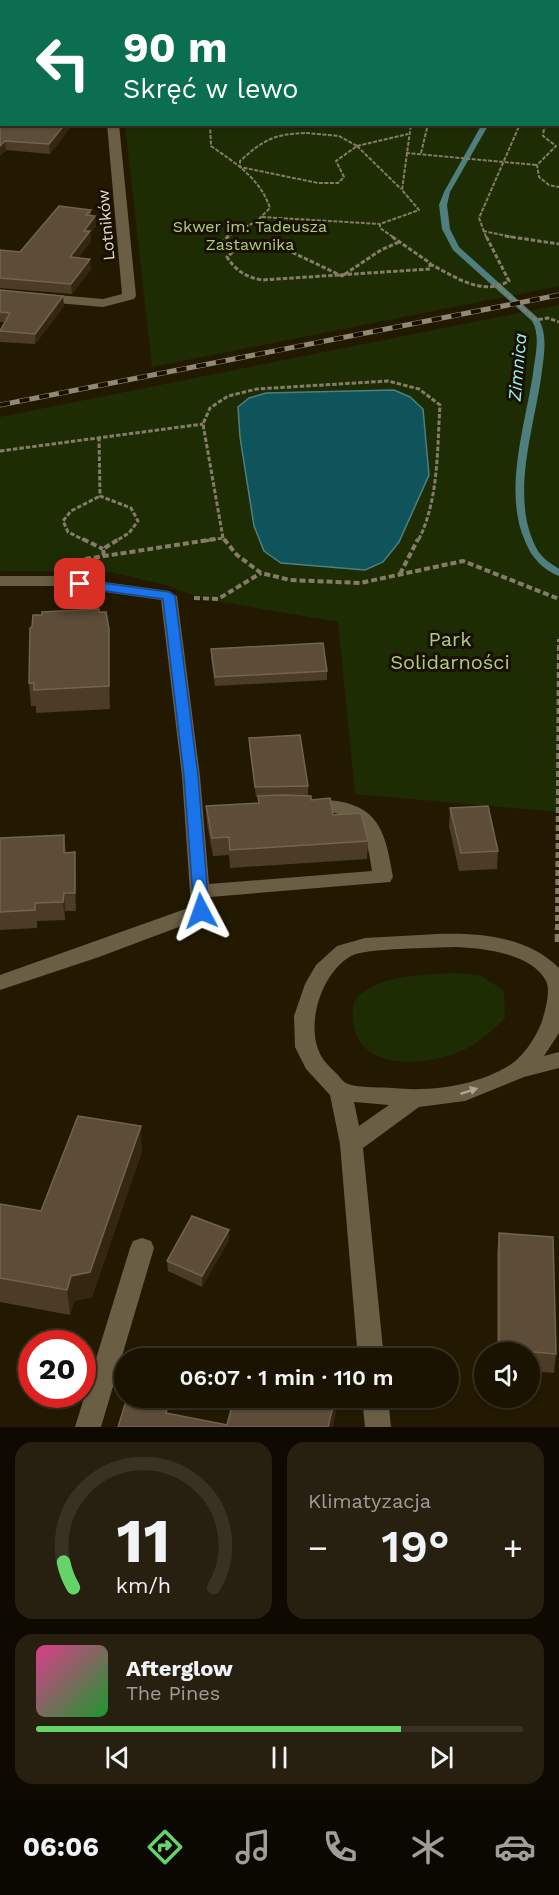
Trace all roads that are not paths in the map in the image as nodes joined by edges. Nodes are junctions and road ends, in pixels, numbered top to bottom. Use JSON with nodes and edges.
{"nodes":[{"id":1,"x":113,"y":126,"type":"edge"},
{"id":2,"x":0,"y":294,"type":"edge"},
{"id":3,"x":0,"y":581,"type":"edge"},
{"id":4,"x":283,"y":806,"type":"edge"},
{"id":5,"x":216,"y":809,"type":"edge"},
{"id":6,"x":193,"y":810,"type":"junction"},
{"id":7,"x":200,"y":891,"type":"junction"},
{"id":8,"x":0,"y":982,"type":"edge"},
{"id":9,"x":559,"y":1060,"type":"edge"},
{"id":10,"x":519,"y":1070,"type":"junction"},
{"id":11,"x":341,"y":1092,"type":"junction"},
{"id":12,"x":414,"y":1099,"type":"junction"},
{"id":13,"x":351,"y":1144,"type":"junction"},
{"id":14,"x":142,"y":1248,"type":"dead end"},
{"id":15,"x":370,"y":1348,"type":"edge"},
{"id":16,"x":376,"y":1408,"type":"edge"},
{"id":17,"x":88,"y":1427,"type":"edge"},
{"id":18,"x":378,"y":1427,"type":"edge"}],
"edges":[{"from":1,"to":2,"type":"street","name":"Lotników"},
{"from":3,"to":6,"type":"street"},
{"from":4,"to":7,"type":"street"},
{"from":5,"to":6,"type":"street"},
{"from":6,"to":7,"type":"street"},
{"from":7,"to":8,"type":"street"},
{"from":9,"to":10,"type":"street"},
{"from":10,"to":11,"type":"street"},
{"from":12,"to":10,"type":"street","one_way":true},
{"from":11,"to":12,"type":"street"},
{"from":11,"to":13,"type":"street"},
{"from":12,"to":13,"type":"street"},
{"from":13,"to":15,"type":"street"},
{"from":14,"to":17,"type":"street"},
{"from":16,"to":18,"type":"street"}]}
